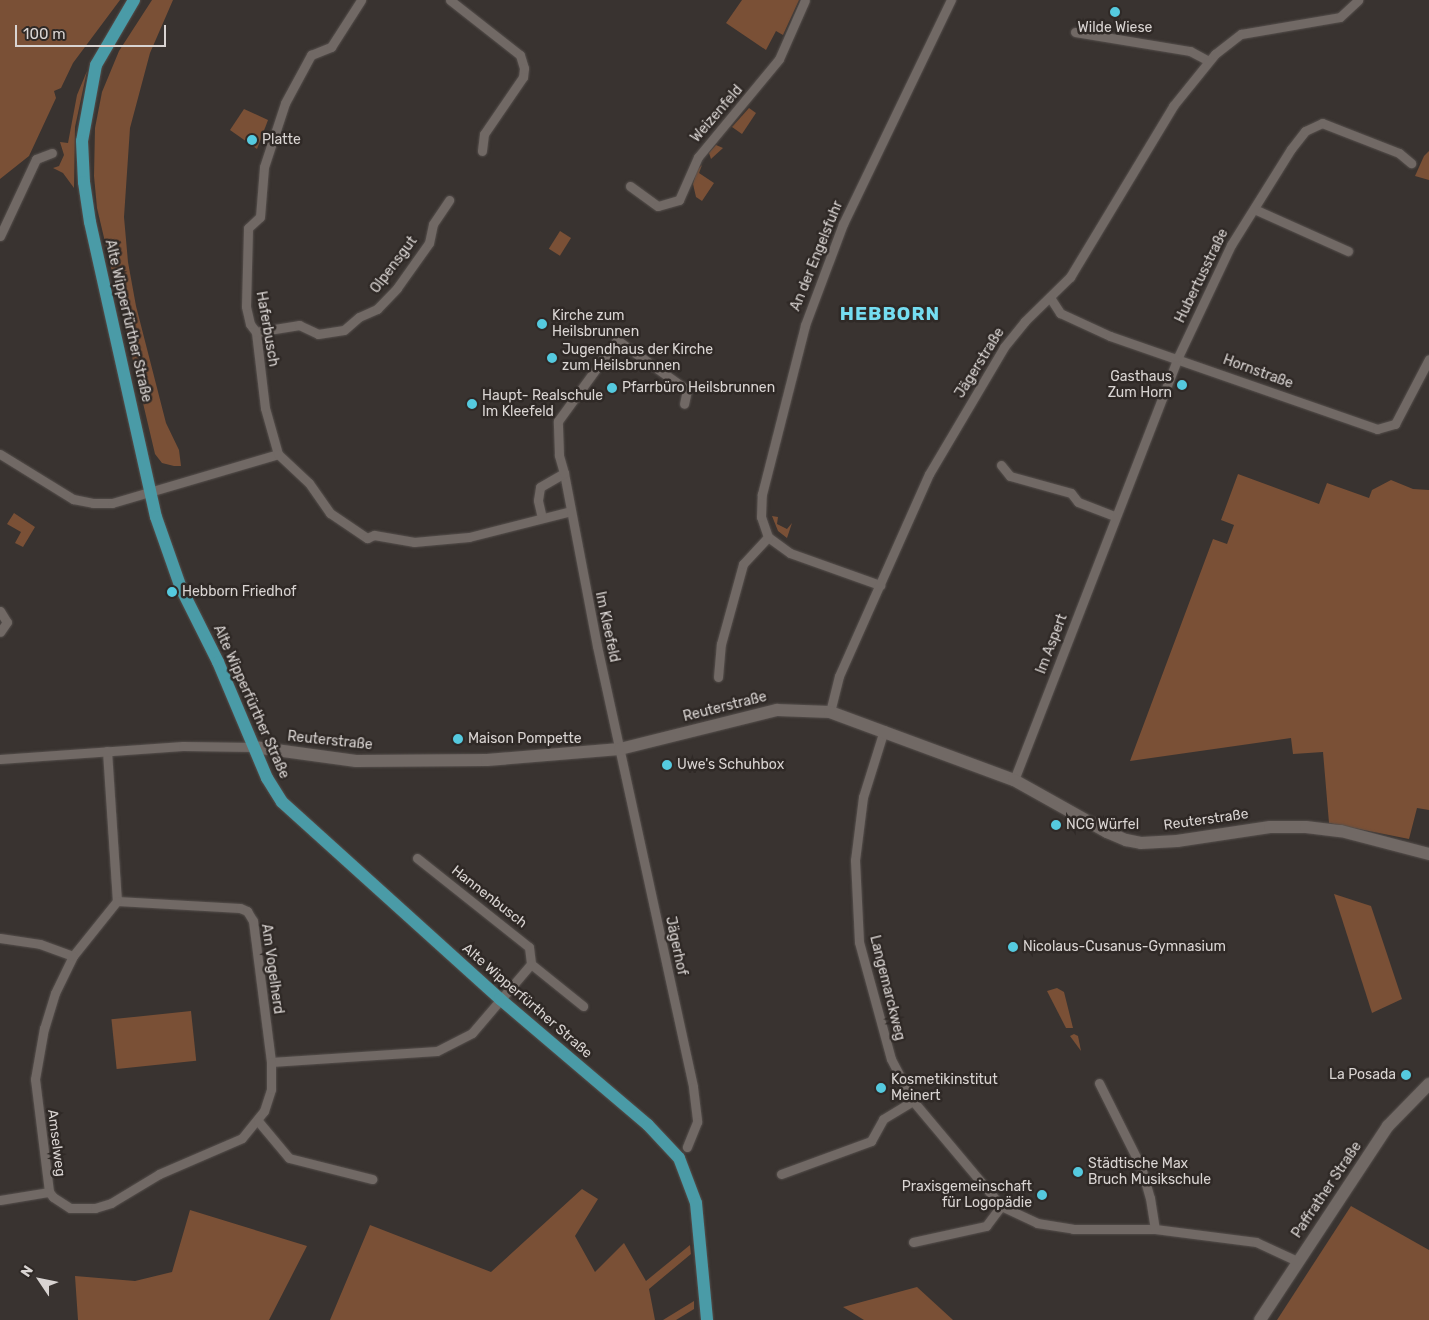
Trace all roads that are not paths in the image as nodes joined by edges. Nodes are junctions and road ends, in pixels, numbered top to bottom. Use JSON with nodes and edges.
{"nodes":[{"id":1,"x":134,"y":0,"type":"edge"},
{"id":2,"x":361,"y":0,"type":"edge"},
{"id":3,"x":450,"y":0,"type":"edge"},
{"id":4,"x":806,"y":0,"type":"edge"},
{"id":5,"x":951,"y":0,"type":"edge"},
{"id":6,"x":1358,"y":0,"type":"edge"},
{"id":7,"x":1075,"y":32,"type":"dead end"},
{"id":8,"x":1209,"y":62,"type":"junction"},
{"id":9,"x":482,"y":151,"type":"dead end"},
{"id":10,"x":52,"y":153,"type":"dead end"},
{"id":11,"x":1411,"y":162,"type":"dead end"},
{"id":12,"x":630,"y":186,"type":"dead end"},
{"id":13,"x":449,"y":200,"type":"dead end"},
{"id":14,"x":1254,"y":209,"type":"junction"},
{"id":15,"x":0,"y":236,"type":"edge"},
{"id":16,"x":1348,"y":251,"type":"dead end"},
{"id":17,"x":1051,"y":299,"type":"junction"},
{"id":18,"x":256,"y":332,"type":"junction"},
{"id":19,"x":1178,"y":358,"type":"junction"},
{"id":20,"x":1429,"y":359,"type":"edge"},
{"id":21,"x":684,"y":404,"type":"dead end"},
{"id":22,"x":0,"y":454,"type":"edge"},
{"id":23,"x":278,"y":454,"type":"junction"},
{"id":24,"x":1001,"y":465,"type":"dead end"},
{"id":25,"x":564,"y":473,"type":"junction"},
{"id":26,"x":152,"y":492,"type":"junction"},
{"id":27,"x":571,"y":511,"type":"junction"},
{"id":28,"x":1115,"y":516,"type":"junction"},
{"id":29,"x":542,"y":518,"type":"junction"},
{"id":30,"x":768,"y":537,"type":"junction"},
{"id":31,"x":880,"y":585,"type":"junction"},
{"id":32,"x":0,"y":611,"type":"edge"},
{"id":33,"x":0,"y":632,"type":"edge"},
{"id":34,"x":718,"y":677,"type":"dead end"},
{"id":35,"x":830,"y":712,"type":"junction"},
{"id":36,"x":884,"y":730,"type":"junction"},
{"id":37,"x":254,"y":747,"type":"junction"},
{"id":38,"x":620,"y":749,"type":"junction"},
{"id":39,"x":107,"y":751,"type":"junction"},
{"id":40,"x":0,"y":759,"type":"edge"},
{"id":41,"x":1014,"y":780,"type":"junction"},
{"id":42,"x":1429,"y":854,"type":"edge"},
{"id":43,"x":417,"y":858,"type":"dead end"},
{"id":44,"x":117,"y":901,"type":"junction"},
{"id":45,"x":0,"y":938,"type":"edge"},
{"id":46,"x":74,"y":956,"type":"junction"},
{"id":47,"x":531,"y":964,"type":"junction"},
{"id":48,"x":500,"y":999,"type":"junction"},
{"id":49,"x":583,"y":1006,"type":"dead end"},
{"id":50,"x":271,"y":1062,"type":"junction"},
{"id":51,"x":1098,"y":1083,"type":"dead end"},
{"id":52,"x":1429,"y":1084,"type":"edge"},
{"id":53,"x":912,"y":1101,"type":"junction"},
{"id":54,"x":258,"y":1121,"type":"junction"},
{"id":55,"x":687,"y":1147,"type":"dead end"},
{"id":56,"x":781,"y":1174,"type":"dead end"},
{"id":57,"x":372,"y":1179,"type":"dead end"},
{"id":58,"x":48,"y":1192,"type":"junction"},
{"id":59,"x":0,"y":1200,"type":"edge"},
{"id":60,"x":1001,"y":1206,"type":"junction"},
{"id":61,"x":1155,"y":1229,"type":"junction"},
{"id":62,"x":913,"y":1242,"type":"dead end"},
{"id":63,"x":1297,"y":1261,"type":"junction"},
{"id":64,"x":707,"y":1320,"type":"edge"},
{"id":65,"x":1260,"y":1320,"type":"edge"}],
"edges":[{"from":1,"to":26,"type":"main road","name":"Alte Wipperfürther Straße"},
{"from":2,"to":18,"type":"street","name":"Haferbusch"},
{"from":3,"to":9,"type":"street"},
{"from":4,"to":12,"type":"street","name":"Weizenfeld"},
{"from":5,"to":30,"type":"street","name":"An der Engelsfuhr"},
{"from":6,"to":8,"type":"street","name":"Jägerstraße"},
{"from":7,"to":8,"type":"street"},
{"from":8,"to":17,"type":"street","name":"Jägerstraße"},
{"from":10,"to":15,"type":"street"},
{"from":11,"to":14,"type":"street","name":"Hubertusstraße"},
{"from":13,"to":18,"type":"street","name":"Olpensgut"},
{"from":14,"to":16,"type":"street"},
{"from":14,"to":19,"type":"street","name":"Hubertusstraße"},
{"from":17,"to":19,"type":"street","name":"Hornstraße"},
{"from":17,"to":31,"type":"street","name":"Jägerstraße"},
{"from":18,"to":23,"type":"street","name":"Haferbusch"},
{"from":19,"to":20,"type":"street","name":"Hornstraße"},
{"from":19,"to":28,"type":"street","name":"Im Aspert"},
{"from":21,"to":25,"type":"street","name":"Im Kleefeld"},
{"from":22,"to":26,"type":"street"},
{"from":23,"to":26,"type":"street"},
{"from":23,"to":29,"type":"street"},
{"from":24,"to":28,"type":"street"},
{"from":25,"to":27,"type":"street","name":"Im Kleefeld"},
{"from":25,"to":29,"type":"street"},
{"from":26,"to":37,"type":"main road","name":"Alte Wipperfürther Straße"},
{"from":27,"to":29,"type":"street"},
{"from":27,"to":38,"type":"street","name":"Im Kleefeld"},
{"from":28,"to":41,"type":"street","name":"Im Aspert"},
{"from":30,"to":31,"type":"street"},
{"from":30,"to":34,"type":"street"},
{"from":31,"to":35,"type":"street","name":"Jägerstraße"},
{"from":32,"to":33,"type":"street"},
{"from":35,"to":36,"type":"street","name":"Reuterstraße"},
{"from":35,"to":38,"type":"street","name":"Reuterstraße"},
{"from":36,"to":41,"type":"street","name":"Reuterstraße"},
{"from":36,"to":53,"type":"street","name":"Langemarckweg"},
{"from":37,"to":38,"type":"street","name":"Reuterstraße"},
{"from":37,"to":39,"type":"street","name":"Reuterstraße"},
{"from":37,"to":48,"type":"main road","name":"Alte Wipperfürther Straße"},
{"from":38,"to":55,"type":"street","name":"Jägerhof"},
{"from":39,"to":40,"type":"street","name":"Reuterstraße"},
{"from":39,"to":44,"type":"street"},
{"from":41,"to":42,"type":"street","name":"Reuterstraße"},
{"from":43,"to":47,"type":"street","name":"Hannenbusch"},
{"from":44,"to":46,"type":"street","name":"Amselweg"},
{"from":44,"to":50,"type":"street","name":"Am Vogelherd"},
{"from":45,"to":46,"type":"street"},
{"from":46,"to":58,"type":"street","name":"Amselweg"},
{"from":47,"to":48,"type":"street"},
{"from":47,"to":49,"type":"street"},
{"from":48,"to":50,"type":"street"},
{"from":48,"to":64,"type":"main road","name":"Alte Wipperfürther Straße"},
{"from":50,"to":54,"type":"street","name":"Amselweg"},
{"from":51,"to":61,"type":"street"},
{"from":52,"to":63,"type":"street","name":"Paffrather Straße"},
{"from":53,"to":56,"type":"street"},
{"from":53,"to":60,"type":"street","name":"Langemarckweg"},
{"from":54,"to":57,"type":"street"},
{"from":54,"to":58,"type":"street","name":"Amselweg"},
{"from":58,"to":59,"type":"street"},
{"from":60,"to":61,"type":"street","name":"Langemarckweg"},
{"from":60,"to":62,"type":"street"},
{"from":61,"to":63,"type":"street","name":"Langemarckweg"},
{"from":63,"to":65,"type":"street","name":"Paffrather Straße"}]}
